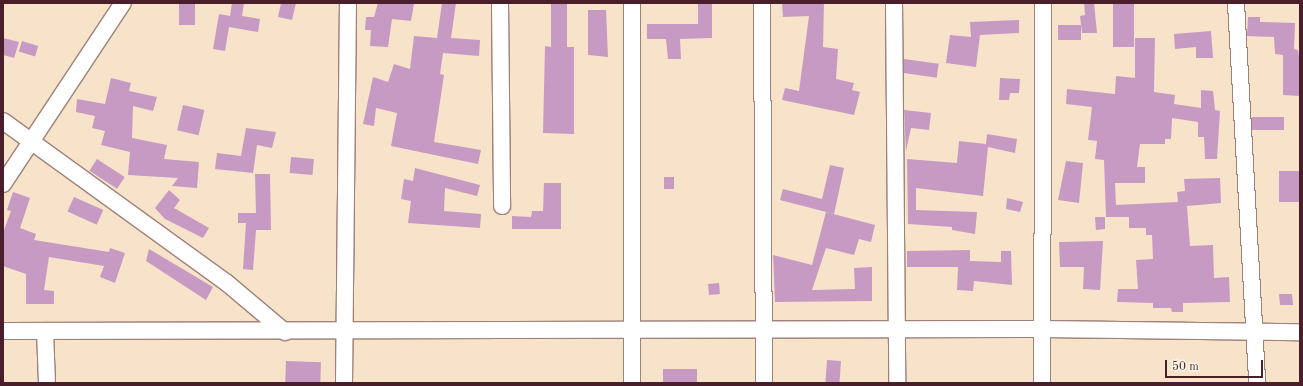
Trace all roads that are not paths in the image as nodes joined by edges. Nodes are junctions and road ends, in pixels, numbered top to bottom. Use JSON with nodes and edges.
{"nodes":[{"id":1,"x":122,"y":3,"type":"edge"},
{"id":2,"x":348,"y":3,"type":"edge"},
{"id":3,"x":500,"y":3,"type":"edge"},
{"id":4,"x":632,"y":3,"type":"edge"},
{"id":5,"x":762,"y":3,"type":"edge"},
{"id":6,"x":894,"y":3,"type":"edge"},
{"id":7,"x":1043,"y":3,"type":"edge"},
{"id":8,"x":1236,"y":3,"type":"edge"},
{"id":9,"x":3,"y":121,"type":"edge"},
{"id":10,"x":30,"y":138,"type":"junction"},
{"id":11,"x":3,"y":184,"type":"edge"},
{"id":12,"x":502,"y":206,"type":"dead end"},
{"id":13,"x":1042,"y":329,"type":"junction"},
{"id":14,"x":3,"y":331,"type":"edge"},
{"id":15,"x":45,"y":331,"type":"junction"},
{"id":16,"x":764,"y":331,"type":"junction"},
{"id":17,"x":285,"y":332,"type":"junction"},
{"id":18,"x":344,"y":332,"type":"junction"},
{"id":19,"x":633,"y":332,"type":"junction"},
{"id":20,"x":898,"y":332,"type":"junction"},
{"id":21,"x":1256,"y":332,"type":"junction"},
{"id":22,"x":1300,"y":332,"type":"edge"},
{"id":23,"x":47,"y":383,"type":"edge"},
{"id":24,"x":344,"y":383,"type":"edge"},
{"id":25,"x":632,"y":383,"type":"edge"},
{"id":26,"x":764,"y":383,"type":"edge"},
{"id":27,"x":897,"y":383,"type":"edge"},
{"id":28,"x":1042,"y":383,"type":"edge"},
{"id":29,"x":1257,"y":383,"type":"edge"}],
"edges":[{"from":1,"to":10,"type":"street"},
{"from":2,"to":18,"type":"street"},
{"from":3,"to":12,"type":"street"},
{"from":4,"to":19,"type":"street"},
{"from":5,"to":16,"type":"street"},
{"from":6,"to":20,"type":"street"},
{"from":7,"to":13,"type":"street"},
{"from":8,"to":21,"type":"street"},
{"from":9,"to":10,"type":"street"},
{"from":10,"to":11,"type":"street"},
{"from":10,"to":17,"type":"street"},
{"from":13,"to":20,"type":"street"},
{"from":13,"to":21,"type":"street"},
{"from":13,"to":28,"type":"street"},
{"from":14,"to":15,"type":"street"},
{"from":15,"to":17,"type":"street"},
{"from":15,"to":23,"type":"street"},
{"from":16,"to":19,"type":"street"},
{"from":16,"to":20,"type":"street"},
{"from":16,"to":26,"type":"street"},
{"from":17,"to":18,"type":"street"},
{"from":18,"to":19,"type":"street"},
{"from":18,"to":24,"type":"street"},
{"from":19,"to":25,"type":"street"},
{"from":20,"to":27,"type":"street"},
{"from":21,"to":22,"type":"street"},
{"from":21,"to":29,"type":"street"}]}
